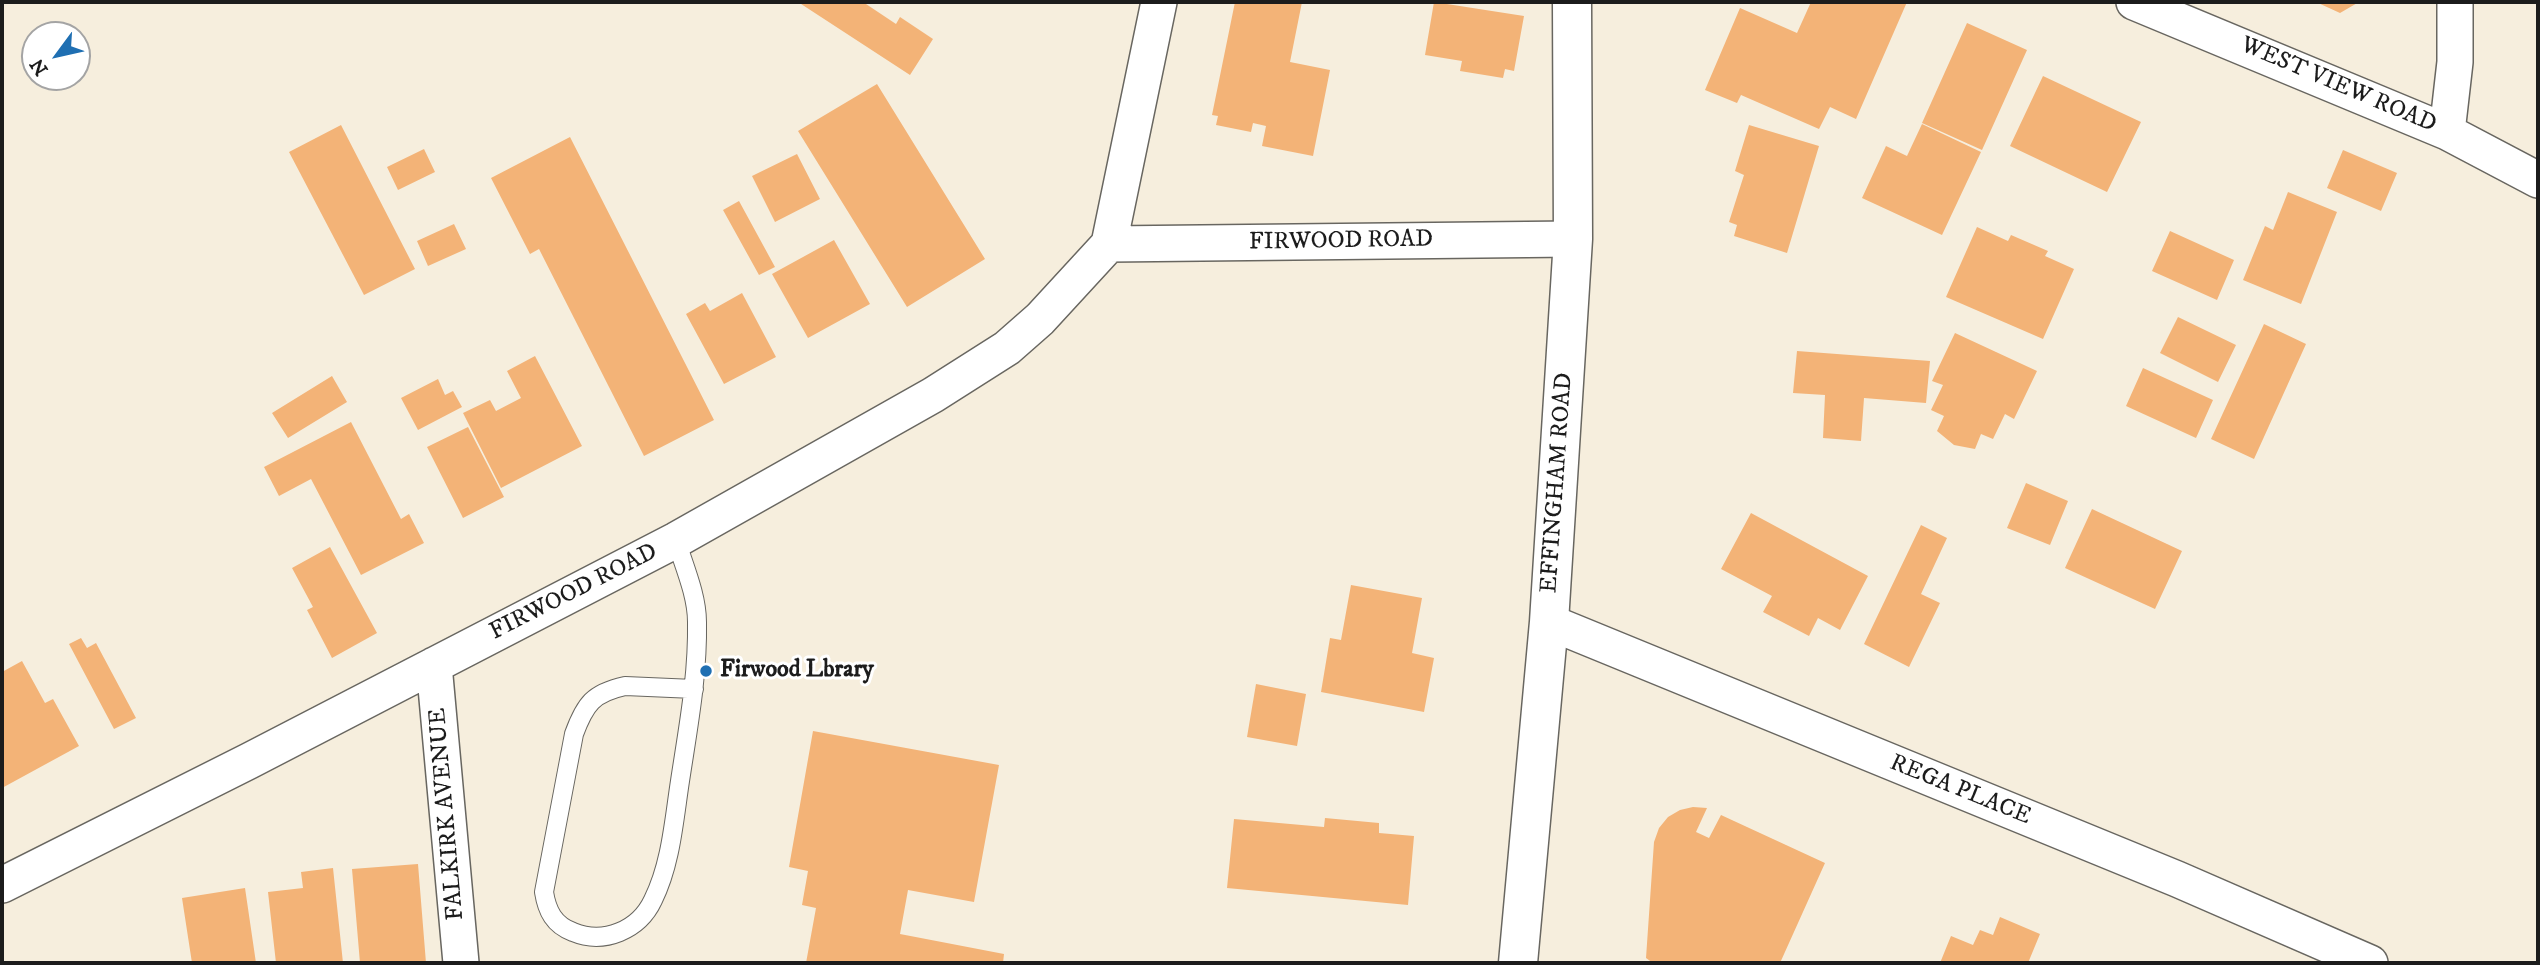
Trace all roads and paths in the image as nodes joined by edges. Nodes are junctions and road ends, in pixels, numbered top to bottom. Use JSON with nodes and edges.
{"nodes":[{"id":1,"x":1572,"y":2,"type":"edge"},
{"id":2,"x":2134,"y":2,"type":"edge"},
{"id":3,"x":2455,"y":2,"type":"edge"},
{"id":4,"x":1157,"y":3,"type":"edge"},
{"id":5,"x":2447,"y":132,"type":"junction"},
{"id":6,"x":2538,"y":180,"type":"edge"},
{"id":7,"x":1573,"y":239,"type":"junction"},
{"id":8,"x":1109,"y":244,"type":"junction"},
{"id":9,"x":676,"y":540,"type":"junction"},
{"id":10,"x":1549,"y":622,"type":"junction"},
{"id":11,"x":435,"y":665,"type":"junction"},
{"id":12,"x":694,"y":689,"type":"junction"},
{"id":13,"x":2,"y":885,"type":"edge"},
{"id":14,"x":461,"y":963,"type":"edge"},
{"id":15,"x":1518,"y":963,"type":"edge"},
{"id":16,"x":2370,"y":963,"type":"edge"}],
"edges":[{"from":1,"to":7,"type":"street","name":"EFFINGHAM ROAD"},
{"from":2,"to":5,"type":"street","name":"WEST VIEW ROAD"},
{"from":3,"to":5,"type":"street"},
{"from":4,"to":8,"type":"street"},
{"from":5,"to":6,"type":"street","name":"WEST VIEW ROAD"},
{"from":7,"to":8,"type":"street","name":"FIRWOOD ROAD"},
{"from":7,"to":10,"type":"street","name":"EFFINGHAM ROAD"},
{"from":8,"to":9,"type":"street","name":"FIRWOOD ROAD"},
{"from":9,"to":11,"type":"street","name":"FIRWOOD ROAD"},
{"from":9,"to":12,"type":"lane"},
{"from":10,"to":15,"type":"street","name":"EFFINGHAM ROAD"},
{"from":10,"to":16,"type":"street","name":"REGA PLACE"},
{"from":11,"to":13,"type":"street","name":"FIRWOOD ROAD"},
{"from":11,"to":14,"type":"street","name":"FALKIRK AVENUE"},
{"from":12,"to":12,"type":"lane"}]}
